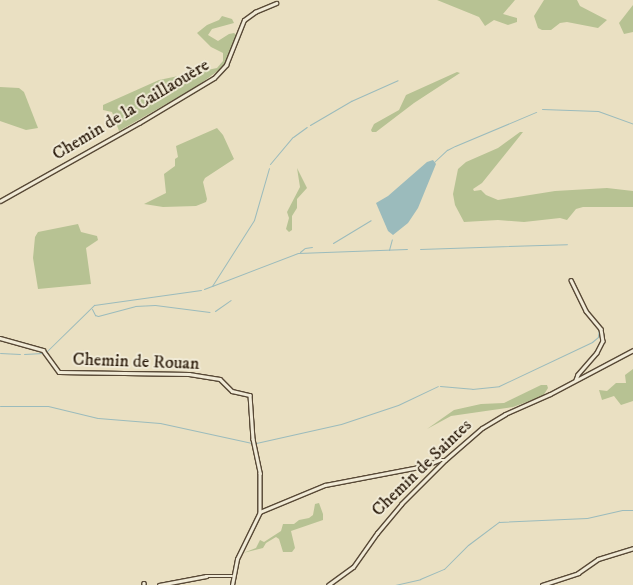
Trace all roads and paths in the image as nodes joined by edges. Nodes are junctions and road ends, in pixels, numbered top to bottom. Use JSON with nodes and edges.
{"nodes":[{"id":1,"x":276,"y":2,"type":"dead end"},
{"id":2,"x":0,"y":201,"type":"edge"},
{"id":3,"x":571,"y":280,"type":"dead end"},
{"id":4,"x":0,"y":338,"type":"edge"},
{"id":5,"x":633,"y":350,"type":"edge"},
{"id":6,"x":576,"y":381,"type":"junction"},
{"id":7,"x":445,"y":460,"type":"junction"},
{"id":8,"x":260,"y":512,"type":"junction"},
{"id":9,"x":633,"y":548,"type":"edge"},
{"id":10,"x":232,"y":576,"type":"junction"},
{"id":11,"x":159,"y":585,"type":"edge"},
{"id":12,"x":232,"y":585,"type":"edge"},
{"id":13,"x":328,"y":585,"type":"edge"},
{"id":14,"x":542,"y":585,"type":"edge"}],
"edges":[{"from":1,"to":2,"type":"street","name":"Chemin de la Caillaouère"},
{"from":3,"to":6,"type":"street"},
{"from":4,"to":8,"type":"street","name":"Chemin de Rouan"},
{"from":5,"to":6,"type":"street","name":"Chemin de Saintes"},
{"from":6,"to":7,"type":"street","name":"Chemin de Saintes"},
{"from":7,"to":8,"type":"street"},
{"from":7,"to":13,"type":"street","name":"Chemin de Saintes"},
{"from":8,"to":10,"type":"street"},
{"from":9,"to":14,"type":"street"},
{"from":10,"to":11,"type":"street"},
{"from":10,"to":12,"type":"street"}]}
